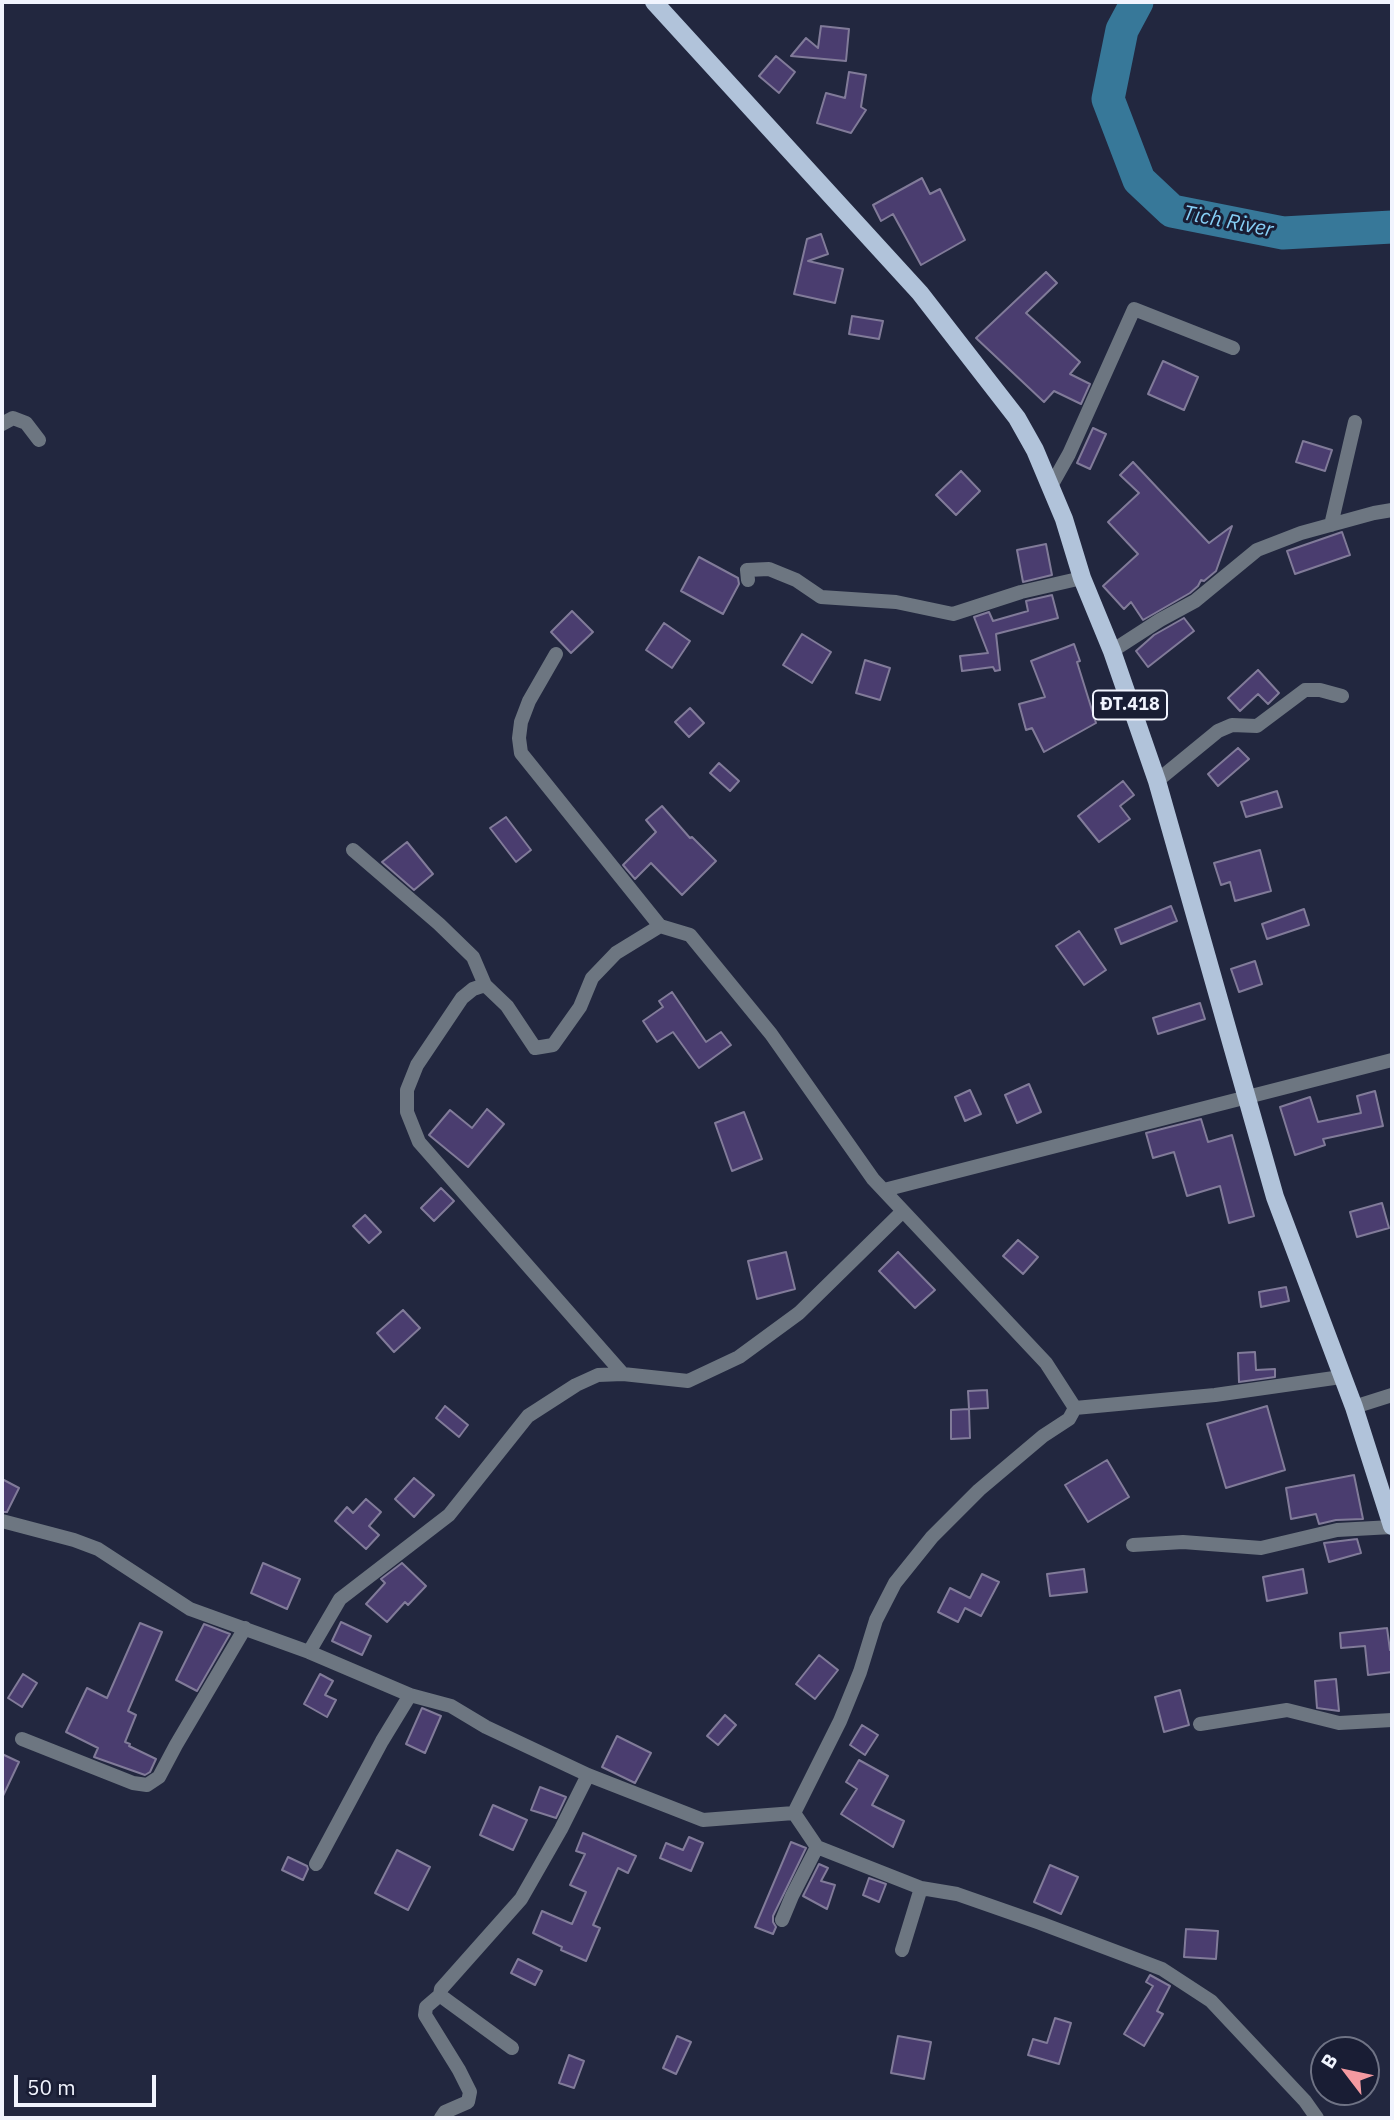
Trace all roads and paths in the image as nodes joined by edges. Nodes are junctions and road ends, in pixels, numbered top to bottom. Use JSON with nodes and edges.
{"nodes":[{"id":1,"x":654,"y":2,"type":"edge"},
{"id":2,"x":1233,"y":348,"type":"dead end"},
{"id":3,"x":1355,"y":422,"type":"dead end"},
{"id":4,"x":2,"y":424,"type":"edge"},
{"id":5,"x":39,"y":440,"type":"dead end"},
{"id":6,"x":1051,"y":486,"type":"junction"},
{"id":7,"x":1392,"y":510,"type":"edge"},
{"id":8,"x":1331,"y":525,"type":"junction"},
{"id":9,"x":1082,"y":578,"type":"junction"},
{"id":10,"x":748,"y":580,"type":"dead end"},
{"id":11,"x":1112,"y":651,"type":"junction"},
{"id":12,"x":556,"y":654,"type":"dead end"},
{"id":13,"x":1342,"y":696,"type":"dead end"},
{"id":14,"x":1157,"y":781,"type":"junction"},
{"id":15,"x":353,"y":850,"type":"dead end"},
{"id":16,"x":660,"y":926,"type":"junction"},
{"id":17,"x":485,"y":985,"type":"junction"},
{"id":18,"x":1392,"y":1060,"type":"edge"},
{"id":19,"x":1247,"y":1097,"type":"junction"},
{"id":20,"x":884,"y":1190,"type":"junction"},
{"id":21,"x":903,"y":1211,"type":"junction"},
{"id":22,"x":623,"y":1374,"type":"junction"},
{"id":23,"x":1341,"y":1377,"type":"junction"},
{"id":24,"x":1392,"y":1395,"type":"edge"},
{"id":25,"x":1354,"y":1407,"type":"junction"},
{"id":26,"x":1075,"y":1408,"type":"junction"},
{"id":27,"x":2,"y":1521,"type":"edge"},
{"id":28,"x":1392,"y":1527,"type":"edge"},
{"id":29,"x":1133,"y":1545,"type":"dead end"},
{"id":30,"x":245,"y":1628,"type":"junction"},
{"id":31,"x":309,"y":1652,"type":"junction"},
{"id":32,"x":410,"y":1695,"type":"junction"},
{"id":33,"x":1392,"y":1720,"type":"edge"},
{"id":34,"x":1200,"y":1724,"type":"dead end"},
{"id":35,"x":22,"y":1739,"type":"dead end"},
{"id":36,"x":588,"y":1775,"type":"junction"},
{"id":37,"x":794,"y":1813,"type":"junction"},
{"id":38,"x":817,"y":1847,"type":"junction"},
{"id":39,"x":316,"y":1864,"type":"dead end"},
{"id":40,"x":921,"y":1888,"type":"junction"},
{"id":41,"x":782,"y":1920,"type":"dead end"},
{"id":42,"x":902,"y":1950,"type":"dead end"},
{"id":43,"x":440,"y":1995,"type":"junction"},
{"id":44,"x":512,"y":2048,"type":"dead end"},
{"id":45,"x":441,"y":2118,"type":"edge"},
{"id":46,"x":1317,"y":2118,"type":"edge"}],
"edges":[{"from":1,"to":6,"type":"main road","number":"ĐT.418"},
{"from":2,"to":6,"type":"street"},
{"from":3,"to":8,"type":"street"},
{"from":4,"to":5,"type":"street"},
{"from":6,"to":9,"type":"main road","number":"ĐT.418"},
{"from":7,"to":8,"type":"street"},
{"from":8,"to":11,"type":"street"},
{"from":9,"to":10,"type":"street"},
{"from":9,"to":11,"type":"main road","number":"ĐT.418"},
{"from":11,"to":14,"type":"main road","number":"ĐT.418"},
{"from":12,"to":16,"type":"street"},
{"from":13,"to":14,"type":"street"},
{"from":14,"to":19,"type":"main road","number":"ĐT.418"},
{"from":15,"to":17,"type":"street"},
{"from":16,"to":17,"type":"street"},
{"from":16,"to":20,"type":"street"},
{"from":17,"to":22,"type":"street"},
{"from":18,"to":19,"type":"street"},
{"from":19,"to":20,"type":"street"},
{"from":19,"to":23,"type":"main road","number":"ĐT.418"},
{"from":20,"to":21,"type":"street"},
{"from":21,"to":22,"type":"street"},
{"from":21,"to":26,"type":"street"},
{"from":22,"to":31,"type":"street"},
{"from":23,"to":25,"type":"main road","number":"ĐT.418"},
{"from":23,"to":26,"type":"street"},
{"from":24,"to":25,"type":"street"},
{"from":25,"to":28,"type":"main road","number":"ĐT.418"},
{"from":26,"to":37,"type":"street"},
{"from":27,"to":30,"type":"street"},
{"from":28,"to":29,"type":"street"},
{"from":30,"to":31,"type":"street"},
{"from":30,"to":35,"type":"street"},
{"from":31,"to":32,"type":"street"},
{"from":32,"to":36,"type":"street"},
{"from":32,"to":39,"type":"street"},
{"from":33,"to":34,"type":"street"},
{"from":36,"to":37,"type":"street"},
{"from":36,"to":43,"type":"street"},
{"from":37,"to":38,"type":"street"},
{"from":38,"to":40,"type":"street"},
{"from":38,"to":41,"type":"street"},
{"from":40,"to":42,"type":"street"},
{"from":40,"to":46,"type":"street"},
{"from":43,"to":44,"type":"street"},
{"from":43,"to":45,"type":"street"}]}
